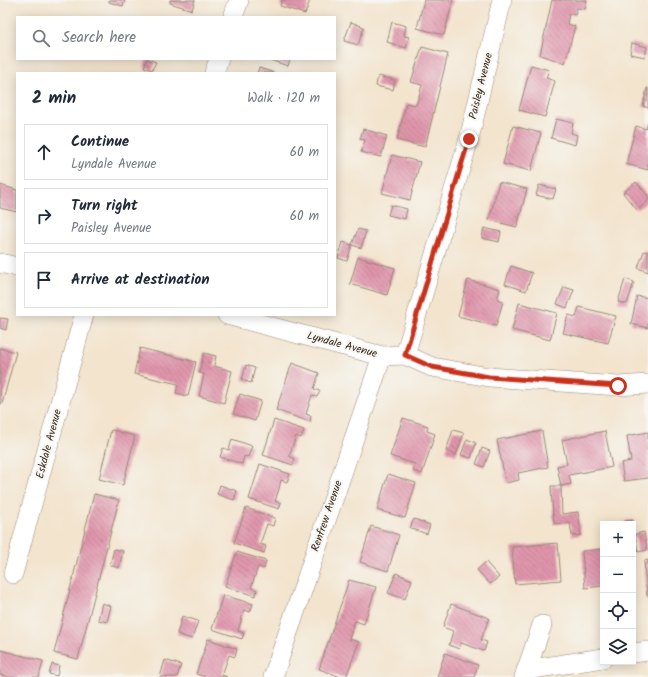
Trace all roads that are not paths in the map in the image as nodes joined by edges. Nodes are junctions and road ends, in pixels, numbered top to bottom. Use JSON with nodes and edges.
{"nodes":[{"id":1,"x":239,"y":0,"type":"edge"},
{"id":2,"x":502,"y":0,"type":"edge"},
{"id":3,"x":233,"y":16,"type":"edge"},
{"id":4,"x":219,"y":60,"type":"edge"},
{"id":5,"x":214,"y":72,"type":"edge"},
{"id":6,"x":0,"y":263,"type":"edge"},
{"id":7,"x":16,"y":267,"type":"edge"},
{"id":8,"x":84,"y":316,"type":"edge"},
{"id":9,"x":231,"y":316,"type":"edge"},
{"id":10,"x":405,"y":355,"type":"junction"},
{"id":11,"x":382,"y":356,"type":"junction"},
{"id":12,"x":648,"y":384,"type":"edge"},
{"id":13,"x":13,"y":574,"type":"dead end"},
{"id":14,"x":542,"y":625,"type":"dead end"},
{"id":15,"x":648,"y":651,"type":"edge"},
{"id":16,"x":636,"y":653,"type":"edge"},
{"id":17,"x":600,"y":659,"type":"edge"},
{"id":18,"x":525,"y":674,"type":"edge"},
{"id":19,"x":273,"y":677,"type":"edge"}],
"edges":[{"from":1,"to":3,"type":"street"},
{"from":2,"to":10,"type":"street","name":"Paisley Avenue"},
{"from":4,"to":5,"type":"street"},
{"from":6,"to":7,"type":"street"},
{"from":8,"to":13,"type":"street","name":"Eskdale Avenue"},
{"from":9,"to":11,"type":"street","name":"Lyndale Avenue"},
{"from":10,"to":11,"type":"street","name":"Lyndale Avenue"},
{"from":10,"to":12,"type":"street","name":"Lyndale Avenue"},
{"from":11,"to":19,"type":"street","name":"Renfrew Avenue"},
{"from":14,"to":18,"type":"street"},
{"from":15,"to":16,"type":"street"},
{"from":17,"to":18,"type":"street"}]}
